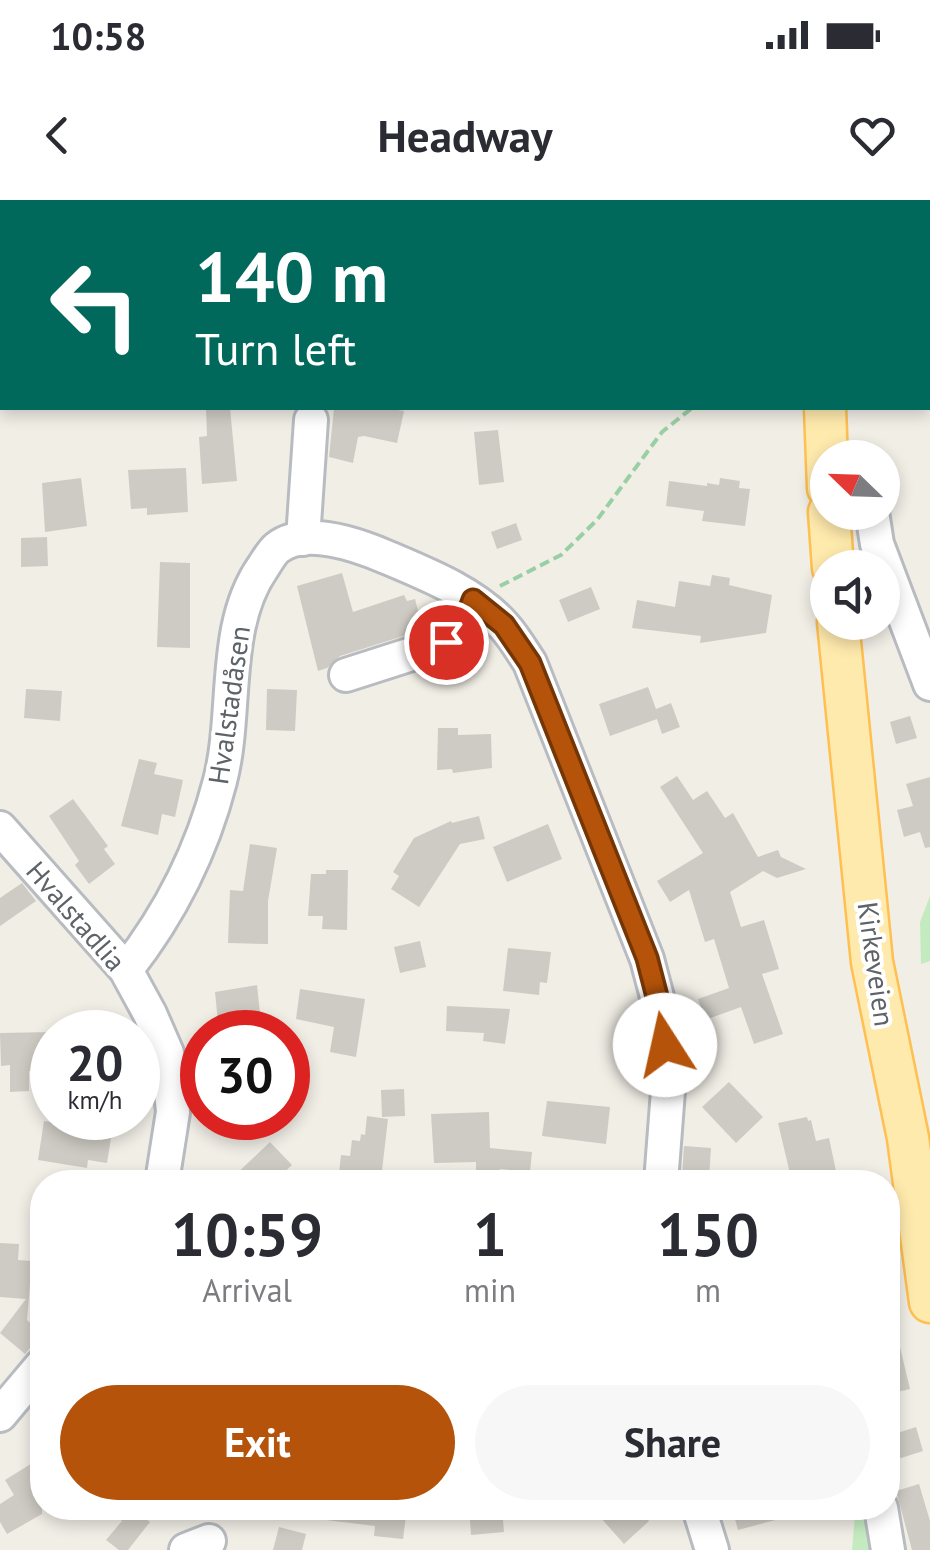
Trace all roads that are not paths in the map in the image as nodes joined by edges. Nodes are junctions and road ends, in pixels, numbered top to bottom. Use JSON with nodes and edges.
{"nodes":[{"id":1,"x":824,"y":410,"type":"edge"},
{"id":2,"x":311,"y":420,"type":"dead end"},
{"id":3,"x":826,"y":440,"type":"edge"},
{"id":4,"x":875,"y":530,"type":"edge"},
{"id":5,"x":302,"y":539,"type":"junction"},
{"id":6,"x":473,"y":600,"type":"junction"},
{"id":7,"x":840,"y":640,"type":"edge"},
{"id":8,"x":346,"y":676,"type":"dead end"},
{"id":9,"x":930,"y":684,"type":"edge"},
{"id":10,"x":0,"y":828,"type":"edge"},
{"id":11,"x":126,"y":970,"type":"junction"},
{"id":12,"x":164,"y":1170,"type":"edge"},
{"id":13,"x":662,"y":1170,"type":"edge"},
{"id":14,"x":930,"y":1302,"type":"edge"},
{"id":15,"x":30,"y":1379,"type":"edge"},
{"id":16,"x":0,"y":1415,"type":"edge"},
{"id":17,"x":703,"y":1520,"type":"edge"},
{"id":18,"x":883,"y":1520,"type":"edge"},
{"id":19,"x":712,"y":1550,"type":"edge"},
{"id":20,"x":888,"y":1550,"type":"edge"}],
"edges":[{"from":1,"to":3,"type":"main road"},
{"from":2,"to":5,"type":"street"},
{"from":4,"to":9,"type":"street"},
{"from":5,"to":6,"type":"street"},
{"from":5,"to":11,"type":"street","name":"Hvalstadåsen"},
{"from":6,"to":8,"type":"street"},
{"from":6,"to":13,"type":"street"},
{"from":7,"to":14,"type":"main road","name":"Kirkeveien"},
{"from":10,"to":11,"type":"street","name":"Hvalstadlia"},
{"from":11,"to":12,"type":"street","name":"Hvalstadlia"},
{"from":15,"to":16,"type":"street"},
{"from":17,"to":19,"type":"street"},
{"from":18,"to":20,"type":"street"}]}
